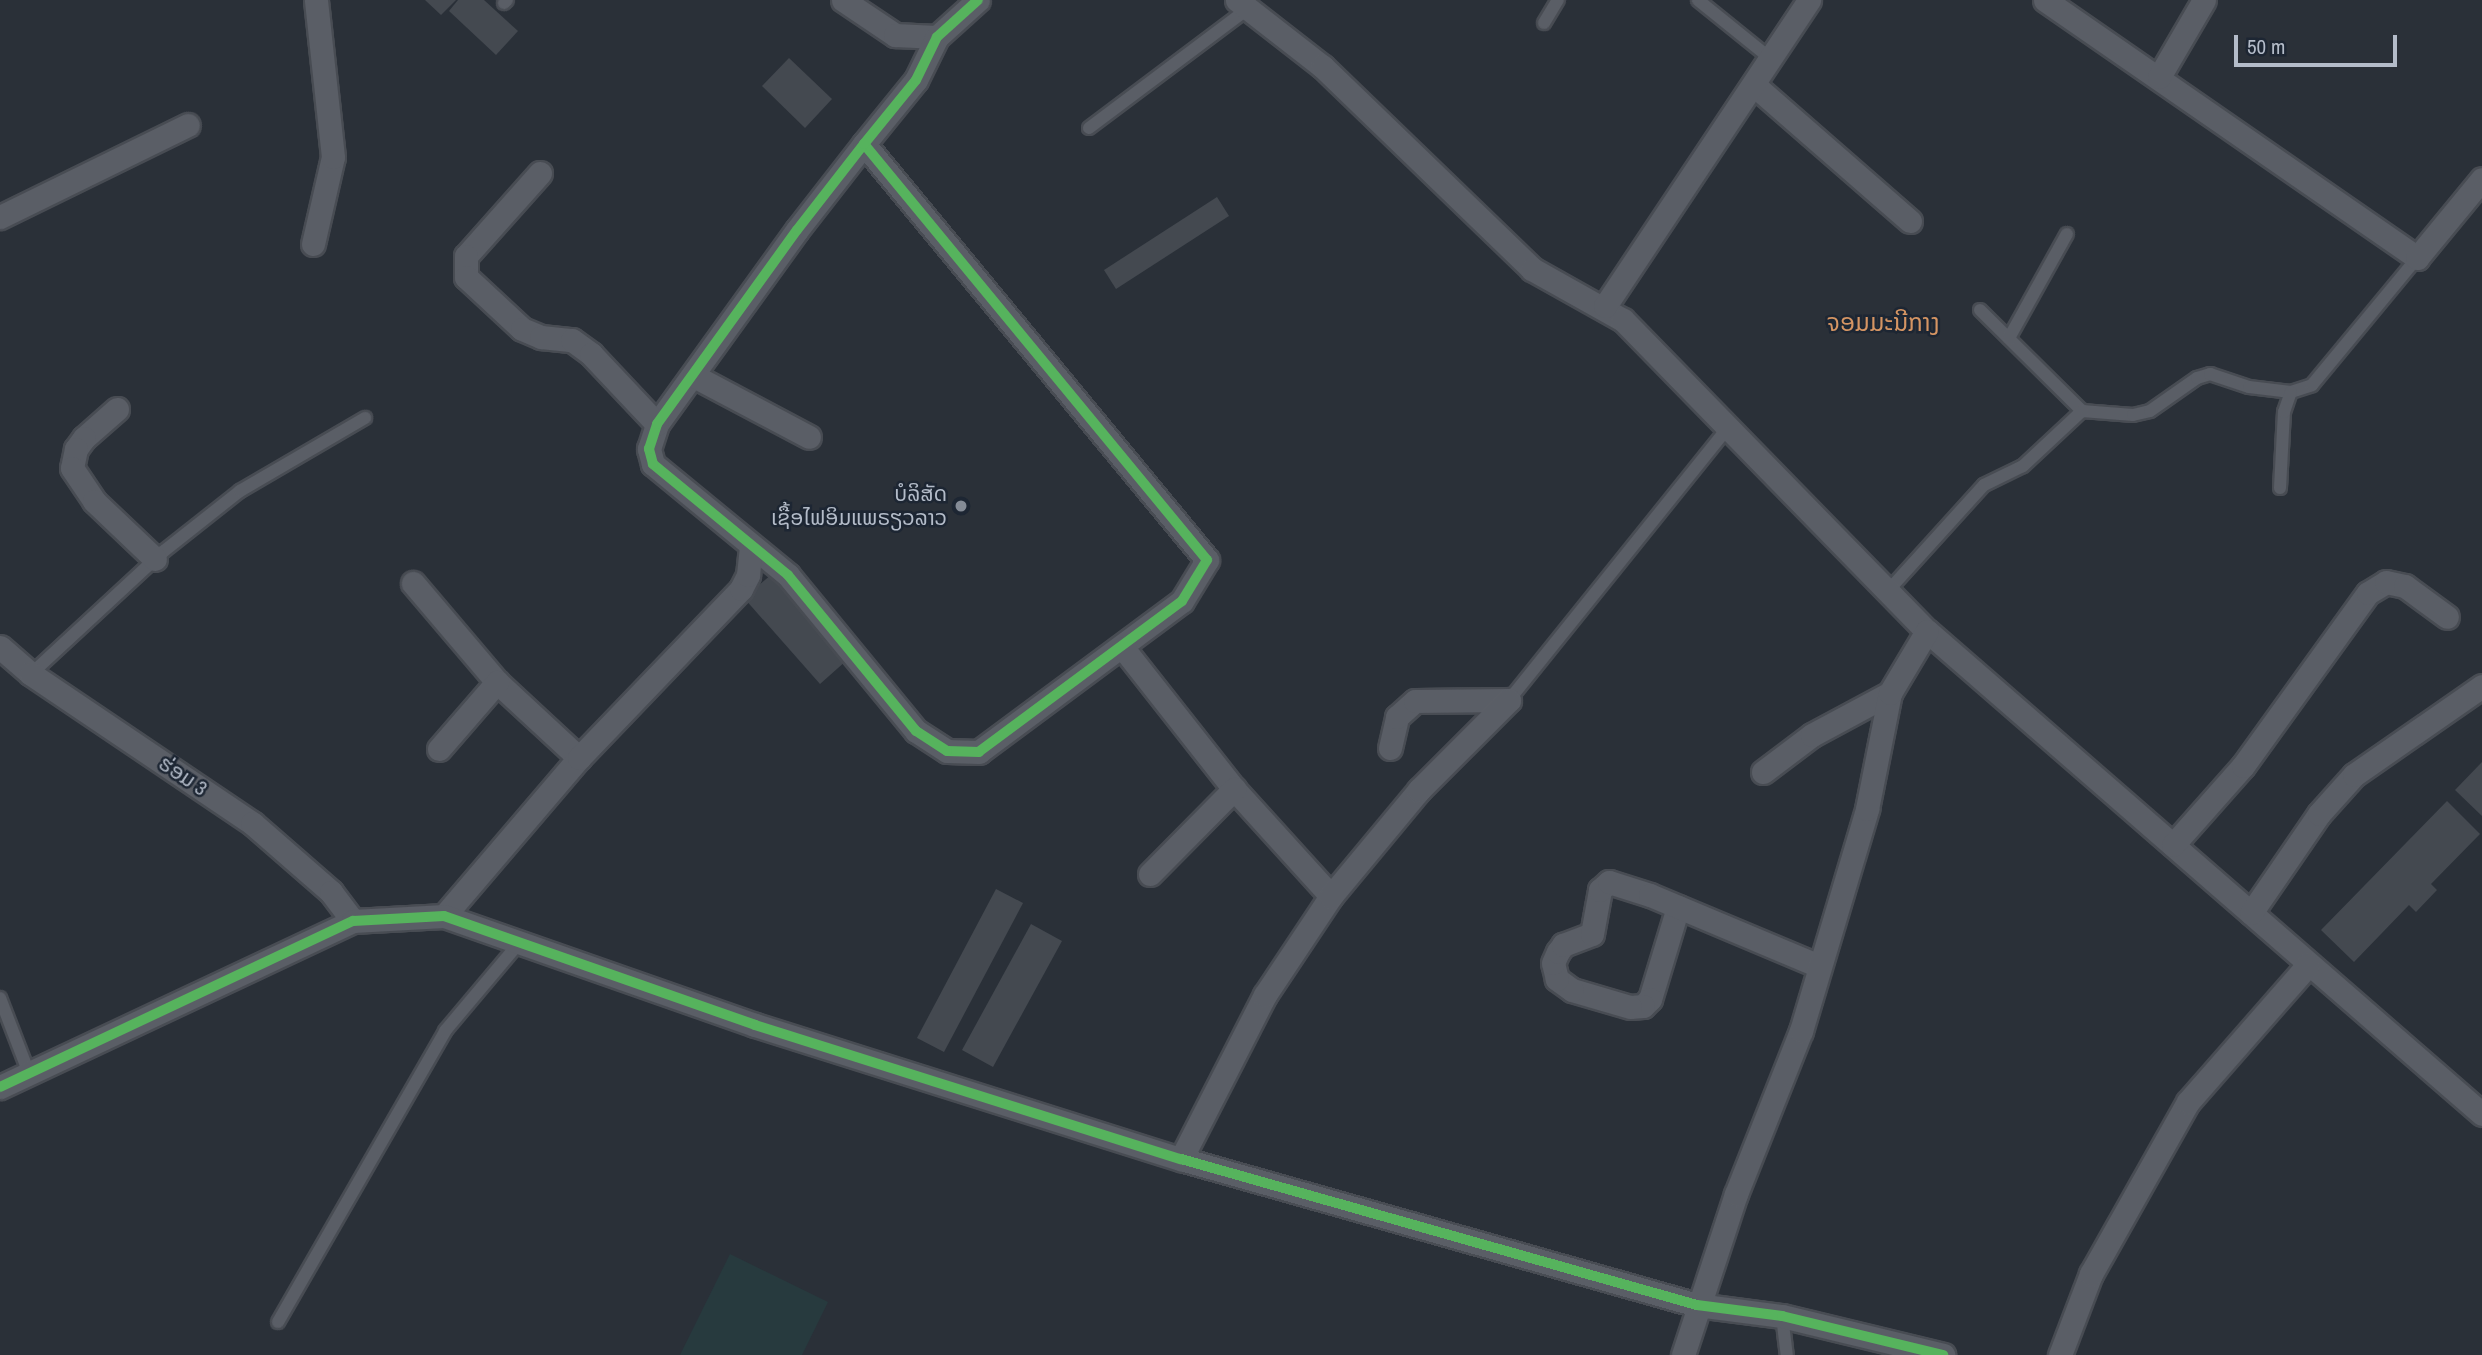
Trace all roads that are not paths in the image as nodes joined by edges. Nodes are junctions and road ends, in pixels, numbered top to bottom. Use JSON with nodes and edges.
{"nodes":[{"id":1,"x":316,"y":0,"type":"edge"},
{"id":2,"x":843,"y":0,"type":"edge"},
{"id":3,"x":978,"y":0,"type":"edge"},
{"id":4,"x":1558,"y":0,"type":"edge"},
{"id":5,"x":1698,"y":0,"type":"edge"},
{"id":6,"x":1810,"y":0,"type":"edge"},
{"id":7,"x":2045,"y":0,"type":"edge"},
{"id":8,"x":2204,"y":0,"type":"edge"},
{"id":9,"x":1243,"y":4,"type":"edge"},
{"id":10,"x":1544,"y":23,"type":"dead end"},
{"id":11,"x":937,"y":37,"type":"junction"},
{"id":12,"x":1772,"y":59,"type":"junction"},
{"id":13,"x":2159,"y":77,"type":"junction"},
{"id":14,"x":1754,"y":85,"type":"junction"},
{"id":15,"x":188,"y":125,"type":"dead end"},
{"id":16,"x":1088,"y":128,"type":"dead end"},
{"id":17,"x":864,"y":144,"type":"junction"},
{"id":18,"x":540,"y":173,"type":"dead end"},
{"id":19,"x":2482,"y":179,"type":"edge"},
{"id":20,"x":0,"y":217,"type":"edge"},
{"id":21,"x":1910,"y":221,"type":"dead end"},
{"id":22,"x":2067,"y":234,"type":"dead end"},
{"id":23,"x":313,"y":244,"type":"dead end"},
{"id":24,"x":2417,"y":258,"type":"junction"},
{"id":25,"x":1605,"y":306,"type":"junction"},
{"id":26,"x":1980,"y":310,"type":"dead end"},
{"id":27,"x":2009,"y":338,"type":"junction"},
{"id":28,"x":694,"y":376,"type":"junction"},
{"id":29,"x":2291,"y":392,"type":"junction"},
{"id":30,"x":117,"y":409,"type":"dead end"},
{"id":31,"x":2082,"y":411,"type":"junction"},
{"id":32,"x":365,"y":418,"type":"dead end"},
{"id":33,"x":657,"y":424,"type":"junction"},
{"id":34,"x":1728,"y":428,"type":"junction"},
{"id":35,"x":809,"y":437,"type":"dead end"},
{"id":36,"x":2280,"y":488,"type":"dead end"},
{"id":37,"x":751,"y":545,"type":"junction"},
{"id":38,"x":155,"y":559,"type":"junction"},
{"id":39,"x":413,"y":583,"type":"dead end"},
{"id":40,"x":1887,"y":592,"type":"junction"},
{"id":41,"x":2447,"y":617,"type":"dead end"},
{"id":42,"x":1927,"y":631,"type":"junction"},
{"id":43,"x":0,"y":647,"type":"edge"},
{"id":44,"x":1123,"y":648,"type":"junction"},
{"id":45,"x":31,"y":674,"type":"junction"},
{"id":46,"x":497,"y":682,"type":"junction"},
{"id":47,"x":2482,"y":686,"type":"edge"},
{"id":48,"x":1890,"y":693,"type":"junction"},
{"id":49,"x":1509,"y":700,"type":"junction"},
{"id":50,"x":1390,"y":748,"type":"dead end"},
{"id":51,"x":439,"y":749,"type":"dead end"},
{"id":52,"x":579,"y":758,"type":"junction"},
{"id":53,"x":1763,"y":772,"type":"dead end"},
{"id":54,"x":1234,"y":789,"type":"junction"},
{"id":55,"x":2173,"y":845,"type":"junction"},
{"id":56,"x":1150,"y":874,"type":"dead end"},
{"id":57,"x":1331,"y":896,"type":"junction"},
{"id":58,"x":1678,"y":907,"type":"junction"},
{"id":59,"x":2251,"y":913,"type":"junction"},
{"id":60,"x":444,"y":916,"type":"junction"},
{"id":61,"x":353,"y":921,"type":"junction"},
{"id":62,"x":520,"y":942,"type":"junction"},
{"id":63,"x":2308,"y":964,"type":"junction"},
{"id":64,"x":1819,"y":966,"type":"junction"},
{"id":65,"x":0,"y":998,"type":"edge"},
{"id":66,"x":29,"y":1073,"type":"junction"},
{"id":67,"x":0,"y":1087,"type":"edge"},
{"id":68,"x":2482,"y":1114,"type":"edge"},
{"id":69,"x":1181,"y":1159,"type":"junction"},
{"id":70,"x":1697,"y":1305,"type":"junction"},
{"id":71,"x":1782,"y":1316,"type":"junction"},
{"id":72,"x":278,"y":1322,"type":"dead end"},
{"id":73,"x":1895,"y":1350,"type":"edge"},
{"id":74,"x":1683,"y":1355,"type":"edge"},
{"id":75,"x":1787,"y":1355,"type":"edge"},
{"id":76,"x":1943,"y":1355,"type":"edge"},
{"id":77,"x":2060,"y":1355,"type":"edge"}],
"edges":[{"from":1,"to":23,"type":"street"},
{"from":2,"to":11,"type":"street"},
{"from":3,"to":11,"type":"street"},
{"from":4,"to":10,"type":"lane"},
{"from":5,"to":12,"type":"lane"},
{"from":6,"to":12,"type":"street"},
{"from":7,"to":13,"type":"street"},
{"from":8,"to":13,"type":"street"},
{"from":9,"to":16,"type":"lane"},
{"from":9,"to":25,"type":"street"},
{"from":11,"to":17,"type":"street"},
{"from":12,"to":14,"type":"street"},
{"from":13,"to":24,"type":"street"},
{"from":14,"to":21,"type":"street"},
{"from":14,"to":25,"type":"street"},
{"from":15,"to":20,"type":"street"},
{"from":17,"to":28,"type":"street"},
{"from":17,"to":44,"type":"street"},
{"from":18,"to":33,"type":"street"},
{"from":19,"to":24,"type":"street"},
{"from":22,"to":27,"type":"lane"},
{"from":24,"to":29,"type":"lane"},
{"from":25,"to":34,"type":"street"},
{"from":26,"to":27,"type":"lane"},
{"from":27,"to":31,"type":"lane"},
{"from":28,"to":33,"type":"street"},
{"from":28,"to":35,"type":"street"},
{"from":29,"to":31,"type":"lane"},
{"from":29,"to":36,"type":"lane"},
{"from":30,"to":38,"type":"street"},
{"from":31,"to":40,"type":"lane"},
{"from":32,"to":38,"type":"lane"},
{"from":33,"to":37,"type":"street"},
{"from":34,"to":40,"type":"street"},
{"from":34,"to":49,"type":"lane"},
{"from":37,"to":44,"type":"street"},
{"from":37,"to":52,"type":"street"},
{"from":38,"to":45,"type":"lane"},
{"from":39,"to":46,"type":"street"},
{"from":40,"to":42,"type":"street"},
{"from":41,"to":55,"type":"street"},
{"from":42,"to":48,"type":"street"},
{"from":42,"to":55,"type":"street"},
{"from":43,"to":45,"type":"street","name":"ຮ່ອມ 3"},
{"from":44,"to":54,"type":"street"},
{"from":45,"to":61,"type":"street","name":"ຮ່ອມ 3"},
{"from":46,"to":51,"type":"street"},
{"from":46,"to":52,"type":"street"},
{"from":47,"to":59,"type":"street"},
{"from":48,"to":53,"type":"street"},
{"from":48,"to":64,"type":"street"},
{"from":49,"to":50,"type":"street"},
{"from":49,"to":57,"type":"street"},
{"from":52,"to":60,"type":"street"},
{"from":54,"to":56,"type":"street"},
{"from":54,"to":57,"type":"street"},
{"from":55,"to":59,"type":"street"},
{"from":57,"to":69,"type":"street"},
{"from":58,"to":58,"type":"street"},
{"from":58,"to":64,"type":"street"},
{"from":59,"to":63,"type":"street"},
{"from":60,"to":61,"type":"street"},
{"from":60,"to":62,"type":"street"},
{"from":61,"to":66,"type":"street"},
{"from":62,"to":69,"type":"street"},
{"from":62,"to":72,"type":"lane"},
{"from":63,"to":68,"type":"street"},
{"from":63,"to":77,"type":"street"},
{"from":64,"to":70,"type":"street"},
{"from":65,"to":66,"type":"lane"},
{"from":66,"to":67,"type":"street"},
{"from":69,"to":70,"type":"street"},
{"from":70,"to":71,"type":"street"},
{"from":70,"to":74,"type":"street"},
{"from":71,"to":73,"type":"street"},
{"from":71,"to":75,"type":"lane"},
{"from":73,"to":76,"type":"street"}]}
